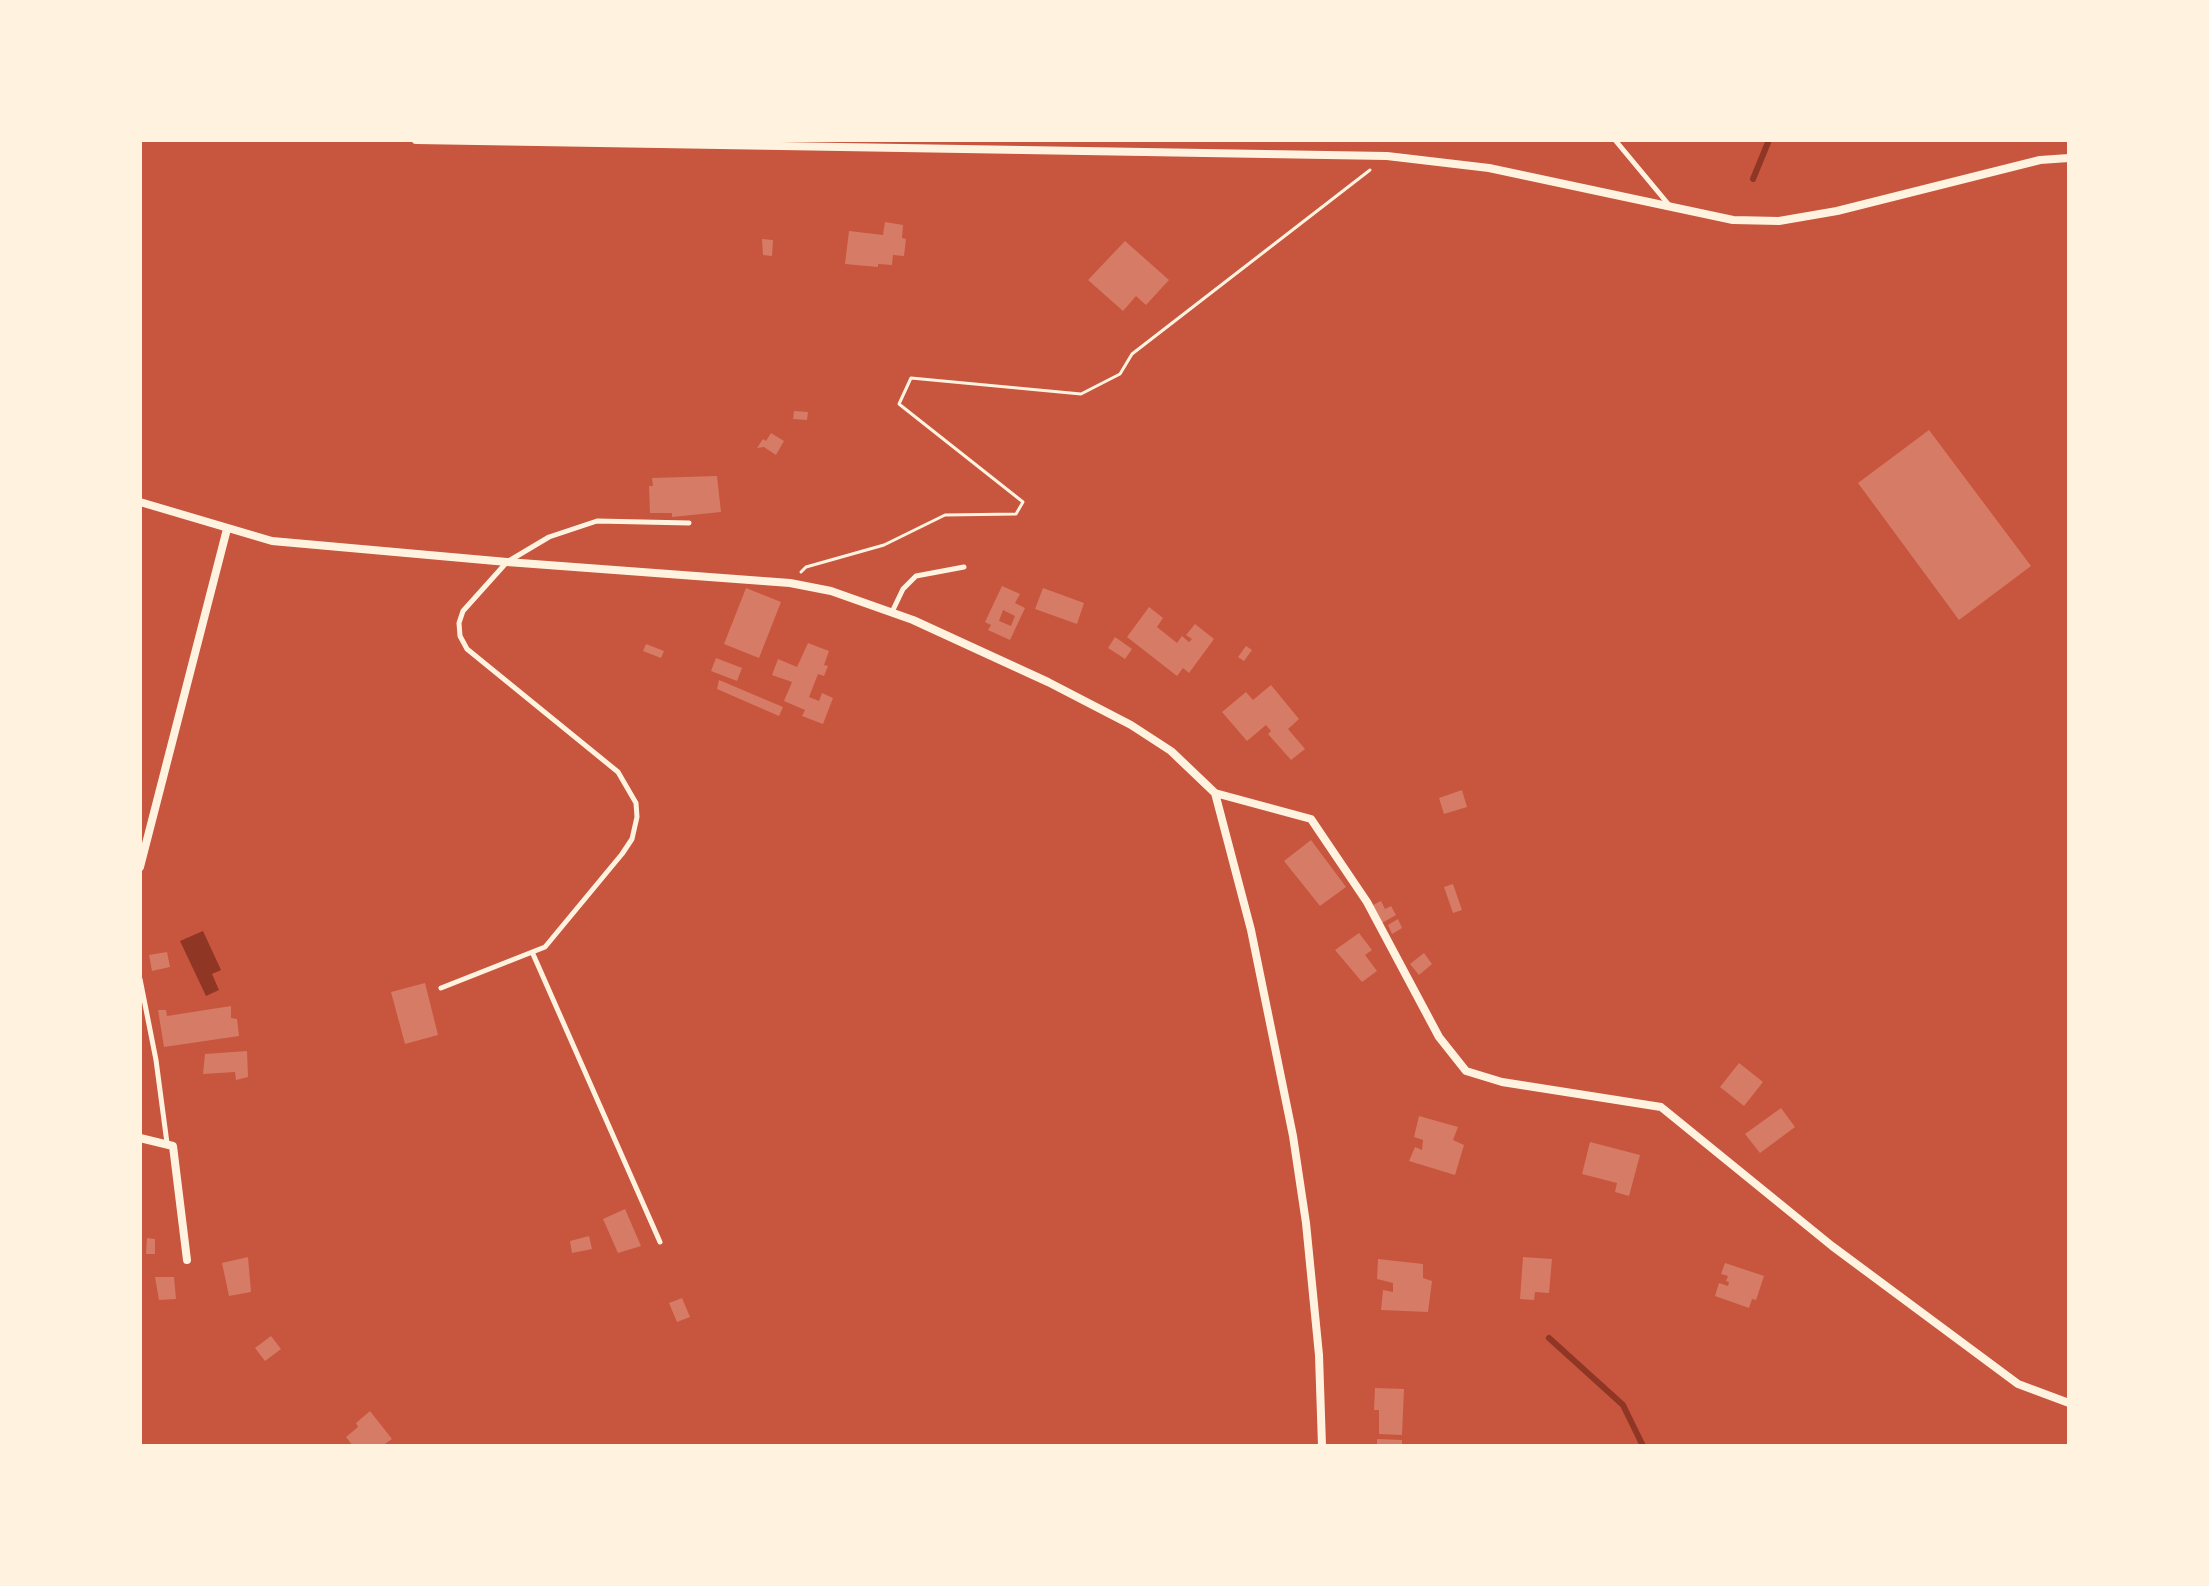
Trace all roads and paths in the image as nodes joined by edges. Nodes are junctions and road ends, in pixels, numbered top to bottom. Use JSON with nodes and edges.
{"nodes":[{"id":1,"x":416,"y":140,"type":"edge"},
{"id":2,"x":1615,"y":140,"type":"edge"},
{"id":3,"x":1387,"y":156,"type":"junction"},
{"id":4,"x":2069,"y":158,"type":"edge"},
{"id":5,"x":1669,"y":206,"type":"junction"},
{"id":6,"x":140,"y":502,"type":"edge"},
{"id":7,"x":689,"y":523,"type":"dead end"},
{"id":8,"x":227,"y":529,"type":"junction"},
{"id":9,"x":507,"y":562,"type":"junction"},
{"id":10,"x":964,"y":567,"type":"dead end"},
{"id":11,"x":790,"y":583,"type":"junction"},
{"id":12,"x":892,"y":612,"type":"junction"},
{"id":13,"x":1215,"y":793,"type":"junction"},
{"id":14,"x":140,"y":867,"type":"edge"},
{"id":15,"x":533,"y":954,"type":"junction"},
{"id":16,"x":140,"y":979,"type":"edge"},
{"id":17,"x":441,"y":988,"type":"dead end"},
{"id":18,"x":140,"y":1138,"type":"edge"},
{"id":19,"x":167,"y":1144,"type":"junction"},
{"id":20,"x":660,"y":1242,"type":"dead end"},
{"id":21,"x":187,"y":1260,"type":"dead end"},
{"id":22,"x":2069,"y":1403,"type":"edge"},
{"id":23,"x":1322,"y":1446,"type":"edge"}],
"edges":[{"from":1,"to":3,"type":"street"},
{"from":2,"to":5,"type":"lane"},
{"from":3,"to":5,"type":"street"},
{"from":3,"to":11,"type":"path"},
{"from":4,"to":5,"type":"street"},
{"from":6,"to":8,"type":"street"},
{"from":7,"to":9,"type":"lane"},
{"from":8,"to":9,"type":"street"},
{"from":8,"to":14,"type":"street"},
{"from":9,"to":11,"type":"street"},
{"from":9,"to":15,"type":"lane"},
{"from":10,"to":12,"type":"lane"},
{"from":11,"to":12,"type":"street"},
{"from":12,"to":13,"type":"street"},
{"from":13,"to":22,"type":"street"},
{"from":13,"to":23,"type":"street"},
{"from":15,"to":17,"type":"lane"},
{"from":15,"to":20,"type":"lane"},
{"from":16,"to":19,"type":"lane"},
{"from":18,"to":19,"type":"street"},
{"from":19,"to":21,"type":"street"}]}
